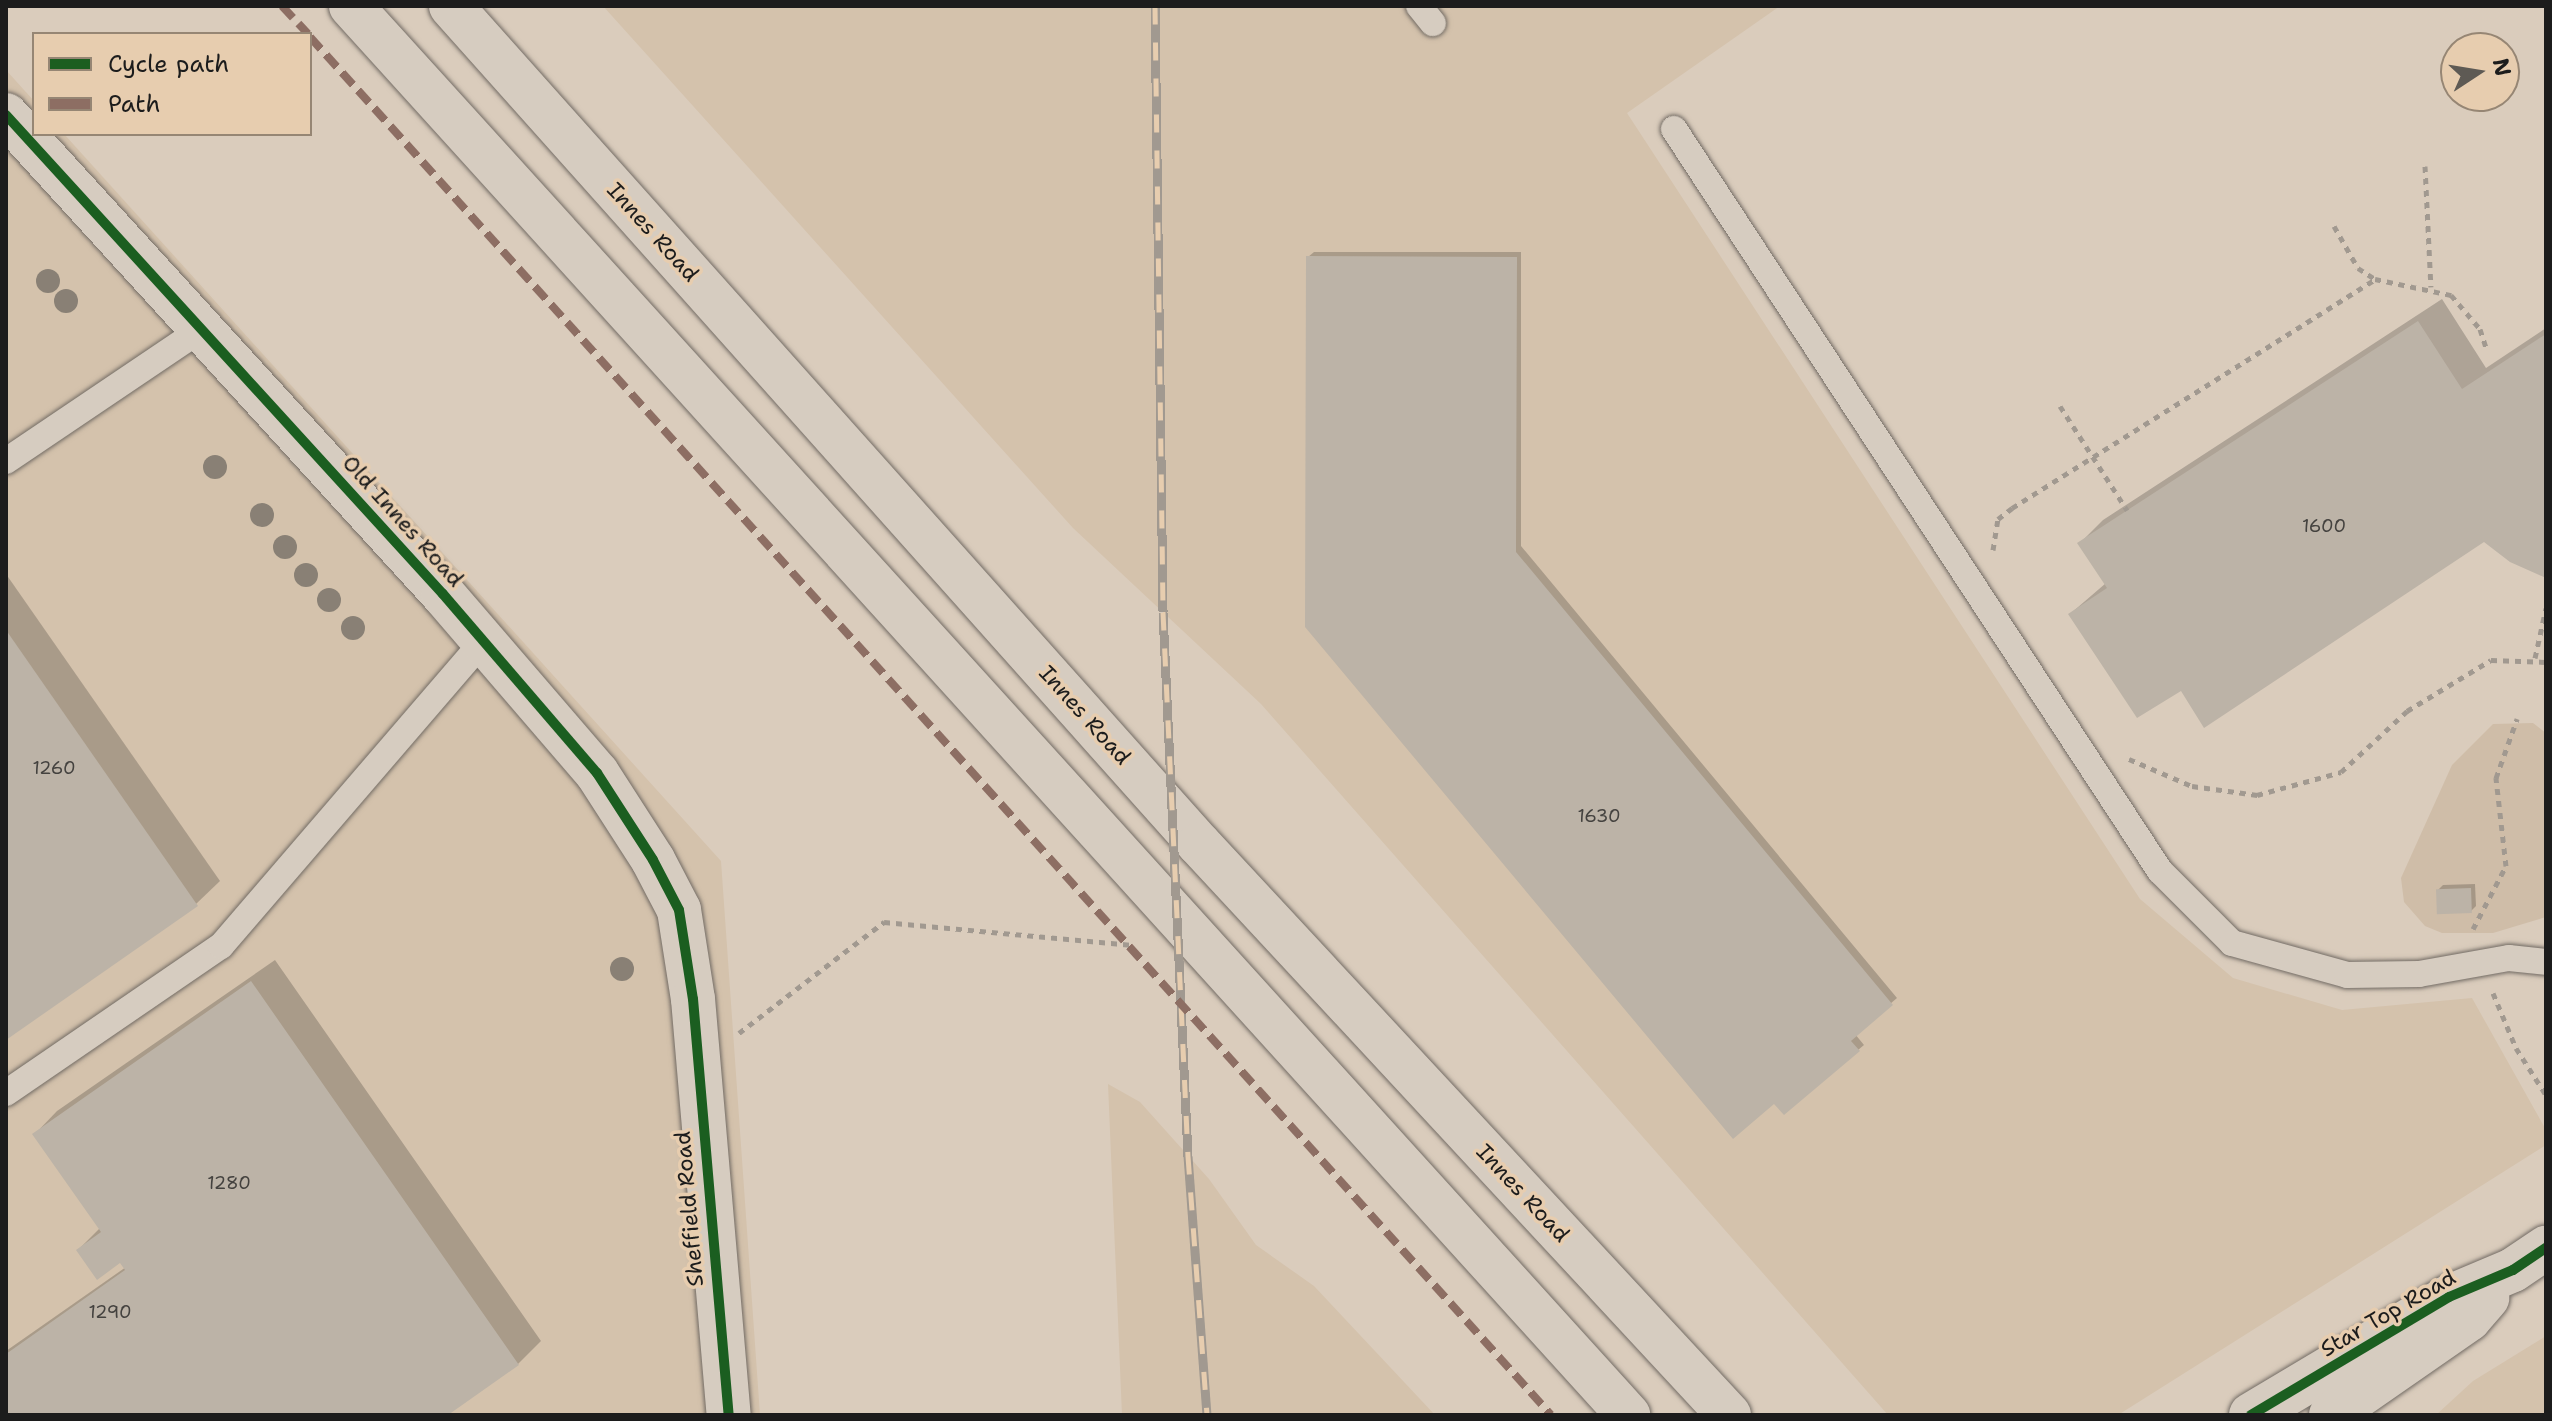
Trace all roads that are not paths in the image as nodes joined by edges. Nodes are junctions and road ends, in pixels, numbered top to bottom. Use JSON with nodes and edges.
{"nodes":[{"id":1,"x":351,"y":6,"type":"edge"},
{"id":2,"x":451,"y":6,"type":"edge"},
{"id":3,"x":6,"y":115,"type":"edge"},
{"id":4,"x":1674,"y":129,"type":"dead end"},
{"id":5,"x":202,"y":329,"type":"junction"},
{"id":6,"x":6,"y":461,"type":"edge"},
{"id":7,"x":483,"y":641,"type":"junction"},
{"id":8,"x":2546,"y":962,"type":"edge"},
{"id":9,"x":693,"y":999,"type":"joint"},
{"id":10,"x":6,"y":1093,"type":"edge"},
{"id":11,"x":2530,"y":1259,"type":"edge"},
{"id":12,"x":729,"y":1415,"type":"edge"},
{"id":13,"x":1628,"y":1415,"type":"edge"},
{"id":14,"x":1729,"y":1415,"type":"edge"},
{"id":15,"x":2251,"y":1415,"type":"edge"},
{"id":16,"x":2331,"y":1415,"type":"edge"}],
"edges":[{"from":1,"to":13,"type":"main road"},
{"from":2,"to":14,"type":"main road","name":"Innes Road"},
{"from":3,"to":5,"type":"main road","name":"Old Innes Road"},
{"from":4,"to":8,"type":"lane"},
{"from":5,"to":6,"type":"lane"},
{"from":5,"to":7,"type":"main road","name":"Old Innes Road"},
{"from":7,"to":9,"type":"main road","name":"Old Innes Road"},
{"from":7,"to":10,"type":"lane"},
{"from":9,"to":12,"type":"main road","name":"Sheffield Road"},
{"from":11,"to":15,"type":"main road","name":"Star Top Road"},
{"from":11,"to":16,"type":"main road","name":"Star Top Road"}]}
